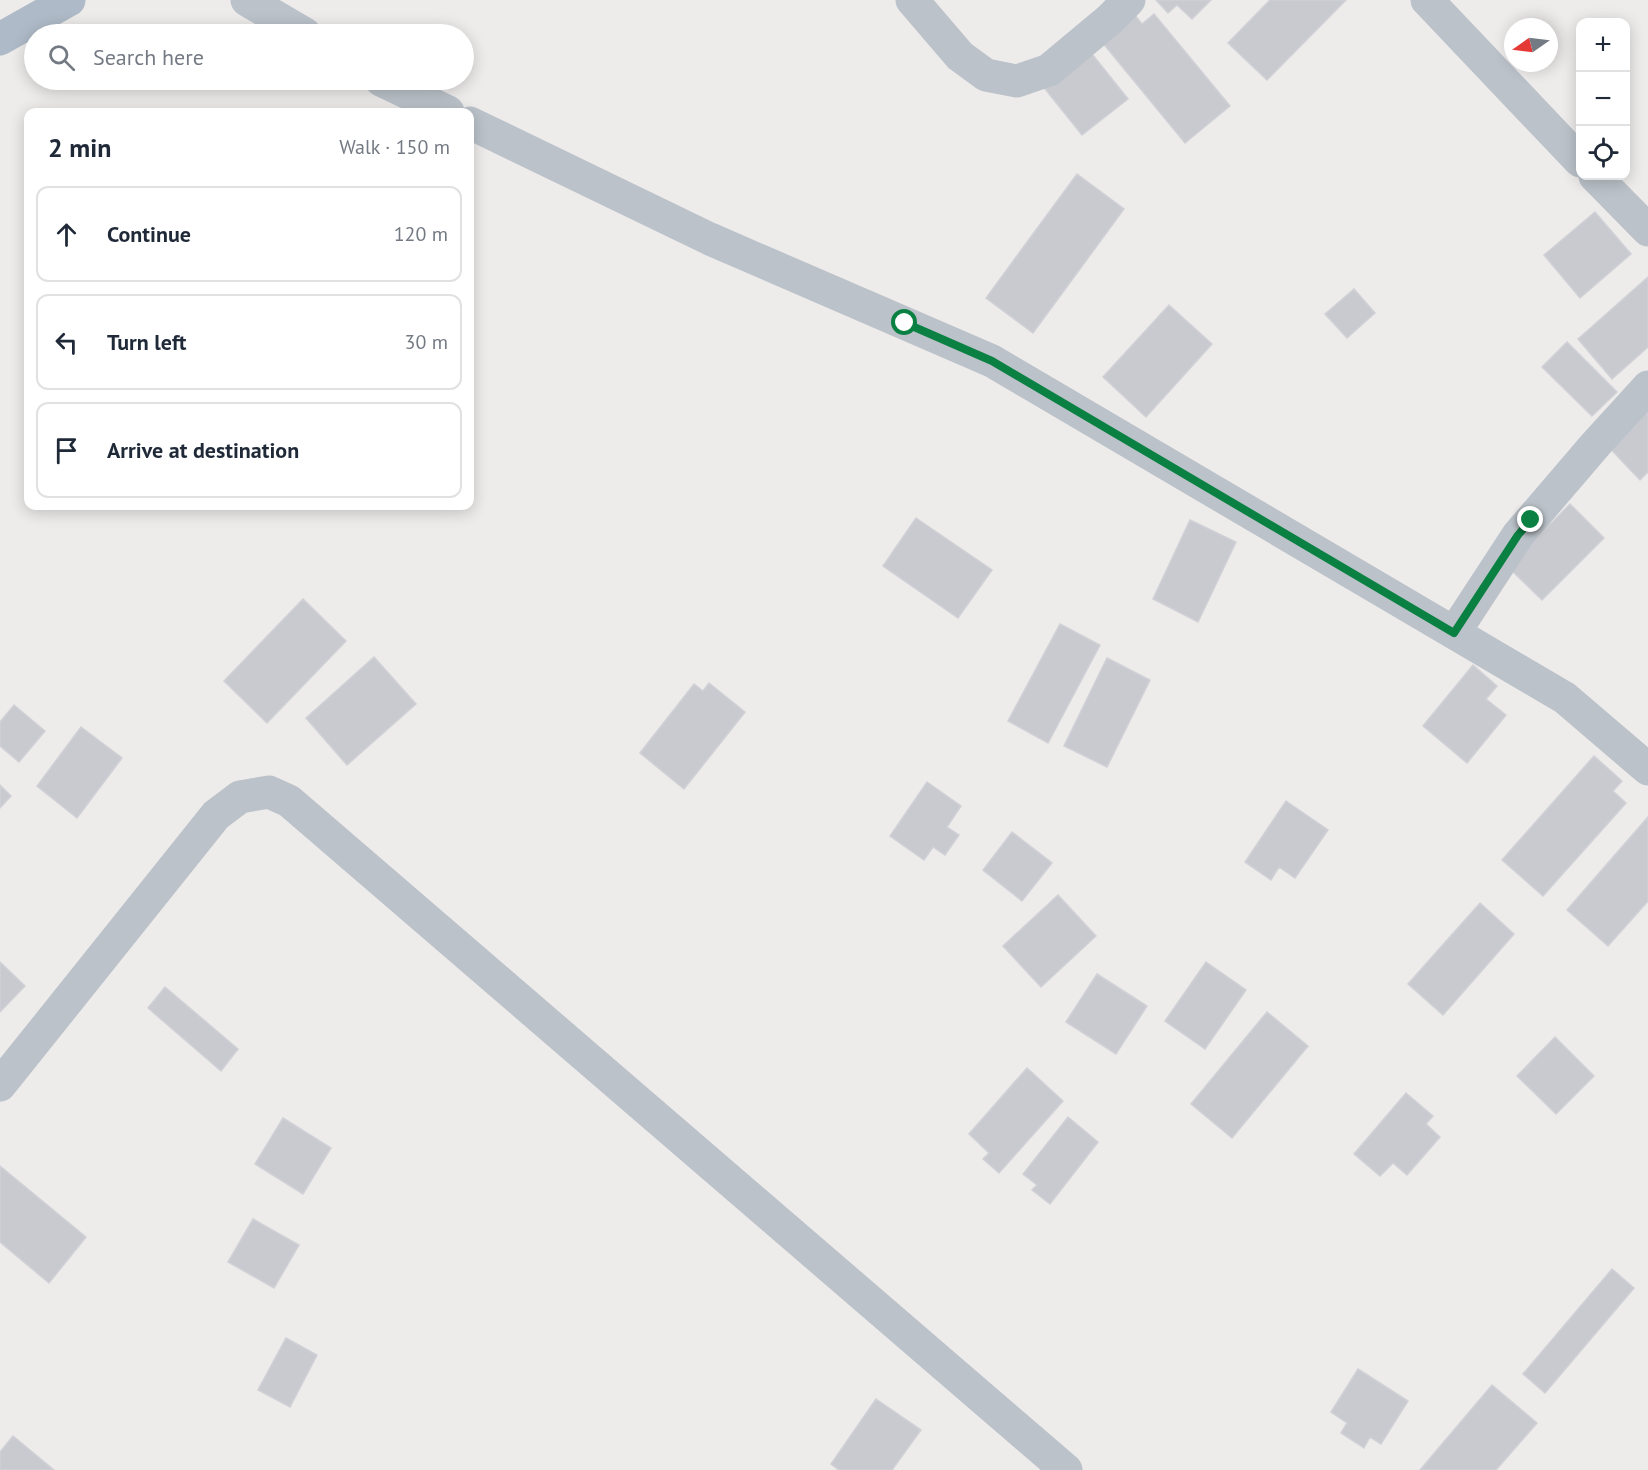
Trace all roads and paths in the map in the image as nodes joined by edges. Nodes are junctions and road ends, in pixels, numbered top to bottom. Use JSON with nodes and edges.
{"nodes":[{"id":1,"x":69,"y":0,"type":"edge"},
{"id":2,"x":247,"y":0,"type":"edge"},
{"id":3,"x":912,"y":0,"type":"edge"},
{"id":4,"x":1128,"y":0,"type":"edge"},
{"id":5,"x":1428,"y":0,"type":"edge"},
{"id":6,"x":27,"y":24,"type":"edge"},
{"id":7,"x":288,"y":24,"type":"edge"},
{"id":8,"x":24,"y":25,"type":"edge"},
{"id":9,"x":0,"y":39,"type":"edge"},
{"id":10,"x":402,"y":90,"type":"edge"},
{"id":11,"x":440,"y":108,"type":"edge"},
{"id":12,"x":474,"y":125,"type":"edge"},
{"id":13,"x":1576,"y":156,"type":"edge"},
{"id":14,"x":1599,"y":180,"type":"edge"},
{"id":15,"x":1648,"y":230,"type":"edge"},
{"id":16,"x":1648,"y":387,"type":"edge"},
{"id":17,"x":1454,"y":633,"type":"junction"},
{"id":18,"x":1648,"y":769,"type":"edge"},
{"id":19,"x":0,"y":1085,"type":"edge"},
{"id":20,"x":1066,"y":1470,"type":"edge"}],
"edges":[{"from":1,"to":6,"type":"main road"},
{"from":2,"to":7,"type":"street"},
{"from":3,"to":4,"type":"street"},
{"from":5,"to":13,"type":"street"},
{"from":8,"to":9,"type":"main road"},
{"from":10,"to":11,"type":"street"},
{"from":12,"to":17,"type":"street"},
{"from":14,"to":15,"type":"street"},
{"from":16,"to":17,"type":"street"},
{"from":17,"to":18,"type":"street"},
{"from":19,"to":20,"type":"street"}]}
